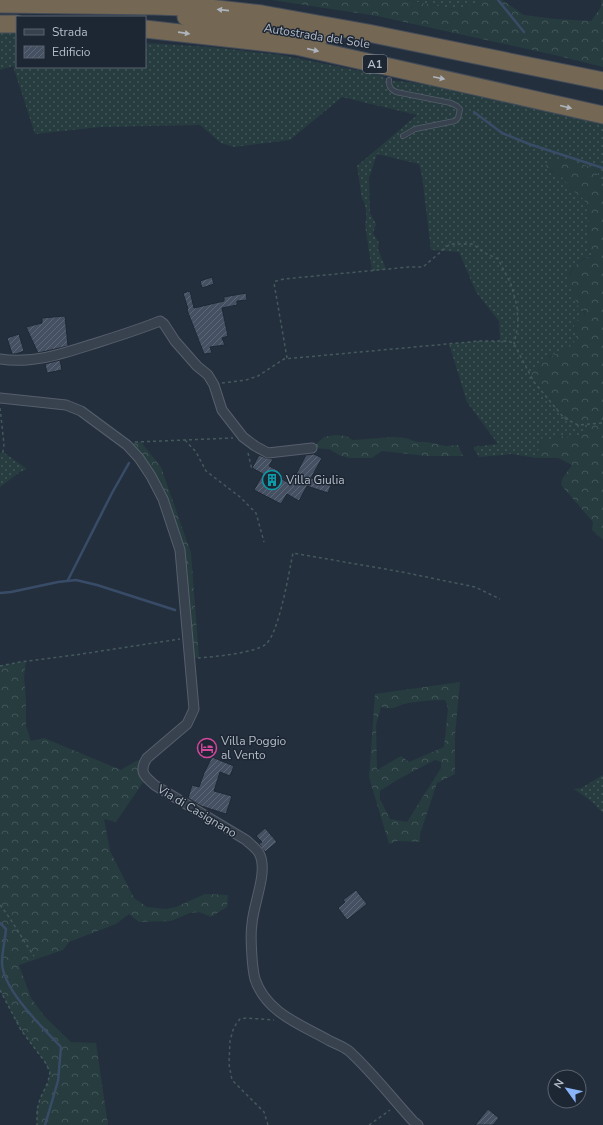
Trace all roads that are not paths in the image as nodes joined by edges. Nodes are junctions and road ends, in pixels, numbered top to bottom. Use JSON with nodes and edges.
{"nodes":[{"id":1,"x":0,"y":4,"type":"edge"},
{"id":2,"x":76,"y":5,"type":"junction"},
{"id":3,"x":0,"y":24,"type":"edge"},
{"id":4,"x":16,"y":24,"type":"edge"},
{"id":5,"x":146,"y":29,"type":"edge"},
{"id":6,"x":388,"y":80,"type":"dead end"},
{"id":7,"x":603,"y":81,"type":"edge"},
{"id":8,"x":603,"y":93,"type":"edge"},
{"id":9,"x":603,"y":115,"type":"edge"},
{"id":10,"x":403,"y":136,"type":"dead end"},
{"id":11,"x":0,"y":359,"type":"edge"},
{"id":12,"x":0,"y":398,"type":"edge"},
{"id":13,"x":312,"y":448,"type":"dead end"},
{"id":14,"x":418,"y":1125,"type":"edge"}],
"edges":[{"from":1,"to":2,"type":"highway","name":"Autostrada del Sole","number":"A1"},
{"from":7,"to":2,"type":"highway","name":"Autostrada del Sole","number":"A1","one_way":true},
{"from":2,"to":8,"type":"highway","name":"Autostrada del Sole","number":"A1"},
{"from":3,"to":4,"type":"highway"},
{"from":5,"to":9,"type":"highway","name":"Autostrada del Sole","number":"A1","one_way":true},
{"from":6,"to":10,"type":"lane"},
{"from":11,"to":13,"type":"street"},
{"from":12,"to":14,"type":"street","name":"Via di Casignano"}]}
